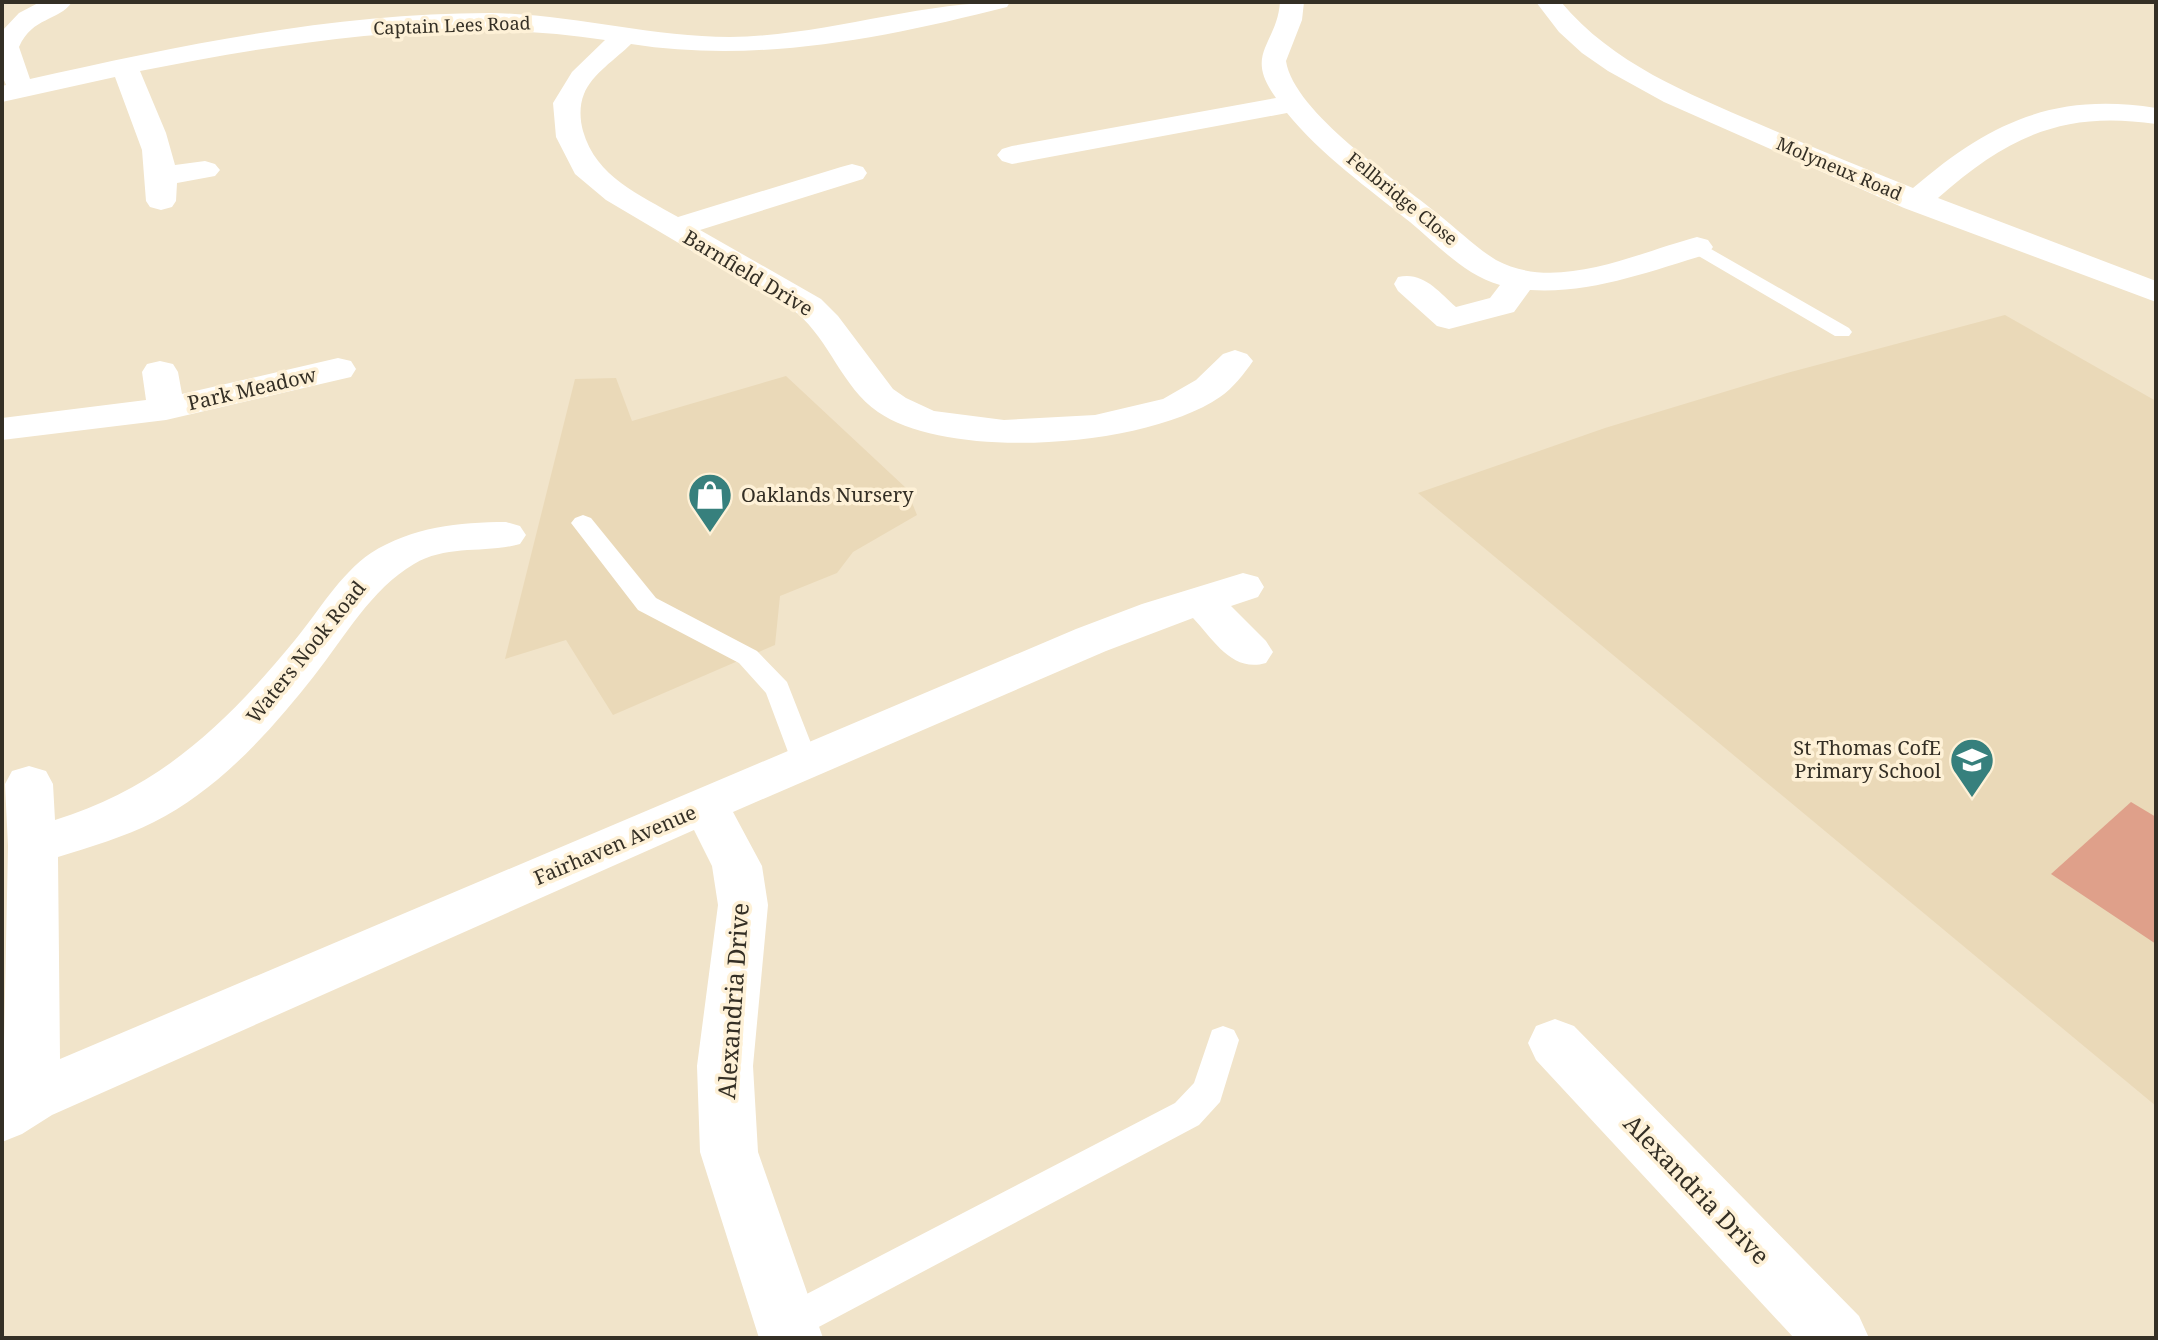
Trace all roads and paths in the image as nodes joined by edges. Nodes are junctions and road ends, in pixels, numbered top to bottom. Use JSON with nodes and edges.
{"nodes":[{"id":1,"x":60,"y":2,"type":"edge"},
{"id":2,"x":994,"y":2,"type":"edge"},
{"id":3,"x":1292,"y":2,"type":"edge"},
{"id":4,"x":1548,"y":2,"type":"edge"},
{"id":5,"x":626,"y":35,"type":"junction"},
{"id":6,"x":125,"y":68,"type":"junction"},
{"id":7,"x":13,"y":92,"type":"edge"},
{"id":8,"x":1293,"y":103,"type":"junction"},
{"id":9,"x":2156,"y":116,"type":"edge"},
{"id":10,"x":1012,"y":155,"type":"dead end"},
{"id":11,"x":205,"y":170,"type":"dead end"},
{"id":12,"x":852,"y":173,"type":"dead end"},
{"id":13,"x":815,"y":184,"type":"junction"},
{"id":14,"x":1915,"y":202,"type":"junction"},
{"id":15,"x":839,"y":204,"type":"dead end"},
{"id":16,"x":674,"y":228,"type":"junction"},
{"id":17,"x":1697,"y":247,"type":"joint"},
{"id":18,"x":1521,"y":280,"type":"junction"},
{"id":19,"x":1410,"y":284,"type":"dead end"},
{"id":20,"x":2156,"y":292,"type":"edge"},
{"id":21,"x":1842,"y":332,"type":"dead end"},
{"id":22,"x":1235,"y":361,"type":"dead end"},
{"id":23,"x":338,"y":369,"type":"dead end"},
{"id":24,"x":160,"y":372,"type":"dead end"},
{"id":25,"x":166,"y":409,"type":"junction"},
{"id":26,"x":2,"y":429,"type":"edge"},
{"id":27,"x":583,"y":523,"type":"dead end"},
{"id":28,"x":506,"y":535,"type":"dead end"},
{"id":29,"x":1251,"y":652,"type":"dead end"},
{"id":30,"x":804,"y":761,"type":"junction"},
{"id":31,"x":29,"y":784,"type":"dead end"},
{"id":32,"x":706,"y":806,"type":"junction"},
{"id":33,"x":33,"y":846,"type":"junction"},
{"id":34,"x":1223,"y":1040,"type":"dead end"},
{"id":35,"x":1555,"y":1043,"type":"dead end"},
{"id":36,"x":17,"y":1107,"type":"edge"},
{"id":37,"x":788,"y":1331,"type":"edge"},
{"id":38,"x":1837,"y":1338,"type":"edge"}],
"edges":[{"from":1,"to":7,"type":"street"},
{"from":2,"to":5,"type":"street","name":"Captain Lees Road"},
{"from":3,"to":8,"type":"street","name":"Fellbridge Close"},
{"from":4,"to":14,"type":"street","name":"Molyneux Road"},
{"from":5,"to":6,"type":"street","name":"Captain Lees Road"},
{"from":5,"to":16,"type":"street","name":"Barnfield Drive"},
{"from":6,"to":7,"type":"street","name":"Captain Lees Road"},
{"from":6,"to":11,"type":"street"},
{"from":8,"to":10,"type":"street"},
{"from":8,"to":18,"type":"street","name":"Fellbridge Close"},
{"from":9,"to":14,"type":"street"},
{"from":12,"to":13,"type":"street","name":"Barnfield Drive"},
{"from":13,"to":15,"type":"street"},
{"from":13,"to":16,"type":"street","name":"Barnfield Drive"},
{"from":14,"to":20,"type":"street","name":"Molyneux Road"},
{"from":16,"to":22,"type":"street","name":"Barnfield Drive"},
{"from":17,"to":18,"type":"street","name":"Fellbridge Close"},
{"from":17,"to":21,"type":"lane"},
{"from":18,"to":19,"type":"street"},
{"from":23,"to":25,"type":"street","name":"Park Meadow"},
{"from":24,"to":25,"type":"street","name":"Park Meadow"},
{"from":25,"to":26,"type":"street","name":"Park Meadow"},
{"from":27,"to":30,"type":"lane"},
{"from":28,"to":33,"type":"street","name":"Waters Nook Road"},
{"from":29,"to":30,"type":"street","name":"Fairhaven Avenue"},
{"from":30,"to":32,"type":"street","name":"Fairhaven Avenue"},
{"from":31,"to":33,"type":"street"},
{"from":32,"to":36,"type":"street","name":"Fairhaven Avenue"},
{"from":32,"to":37,"type":"street","name":"Alexandria Drive"},
{"from":33,"to":36,"type":"street"},
{"from":34,"to":37,"type":"lane"},
{"from":35,"to":38,"type":"street","name":"Alexandria Drive"}]}
